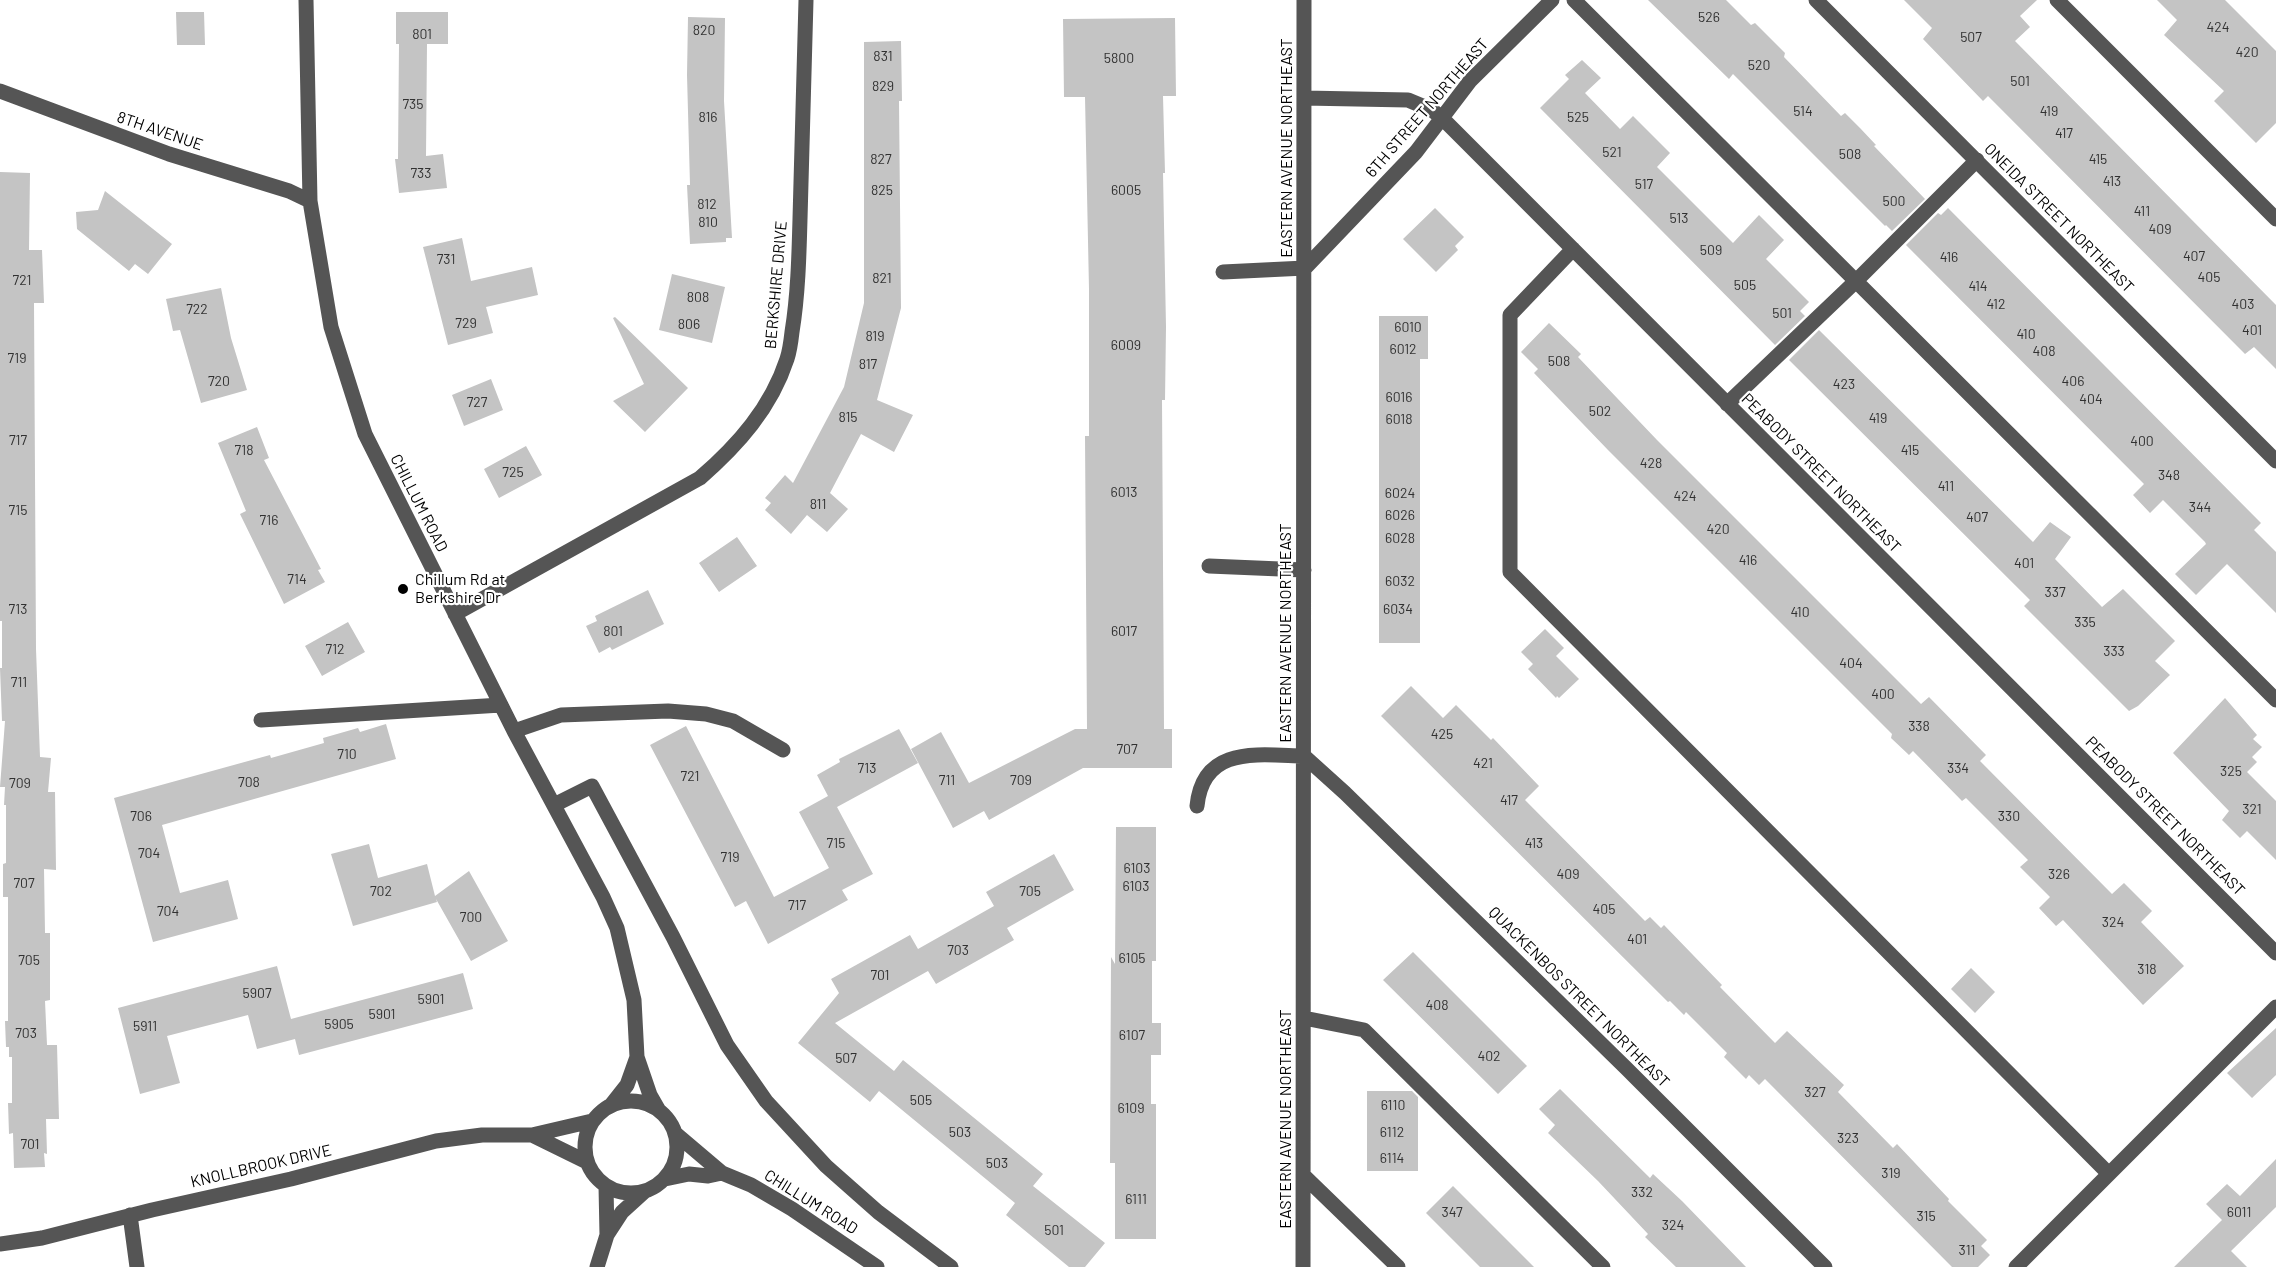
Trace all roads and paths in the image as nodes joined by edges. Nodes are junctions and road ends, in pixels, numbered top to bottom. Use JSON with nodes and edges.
{"nodes":[{"id":1,"x":306,"y":0,"type":"edge"},
{"id":2,"x":806,"y":0,"type":"edge"},
{"id":3,"x":1304,"y":0,"type":"edge"},
{"id":4,"x":1552,"y":0,"type":"edge"},
{"id":5,"x":1574,"y":0,"type":"edge"},
{"id":6,"x":1816,"y":0,"type":"edge"},
{"id":7,"x":2057,"y":0,"type":"edge"},
{"id":8,"x":0,"y":91,"type":"edge"},
{"id":9,"x":1304,"y":98,"type":"junction"},
{"id":10,"x":1443,"y":119,"type":"junction"},
{"id":11,"x":1977,"y":160,"type":"junction"},
{"id":12,"x":310,"y":201,"type":"junction"},
{"id":13,"x":2276,"y":219,"type":"edge"},
{"id":14,"x":1573,"y":249,"type":"junction"},
{"id":15,"x":1305,"y":268,"type":"junction"},
{"id":16,"x":1223,"y":272,"type":"dead end"},
{"id":17,"x":1856,"y":281,"type":"junction"},
{"id":18,"x":1727,"y":404,"type":"junction"},
{"id":19,"x":2276,"y":461,"type":"edge"},
{"id":20,"x":1209,"y":566,"type":"dead end"},
{"id":21,"x":1304,"y":570,"type":"junction"},
{"id":22,"x":455,"y":614,"type":"junction"},
{"id":23,"x":2276,"y":700,"type":"edge"},
{"id":24,"x":501,"y":705,"type":"junction"},
{"id":25,"x":261,"y":720,"type":"dead end"},
{"id":26,"x":514,"y":731,"type":"junction"},
{"id":27,"x":783,"y":750,"type":"dead end"},
{"id":28,"x":1304,"y":756,"type":"junction"},
{"id":29,"x":554,"y":805,"type":"junction"},
{"id":30,"x":1197,"y":806,"type":"dead end"},
{"id":31,"x":2276,"y":953,"type":"edge"},
{"id":32,"x":2276,"y":1007,"type":"edge"},
{"id":33,"x":1304,"y":1018,"type":"junction"},
{"id":34,"x":637,"y":1057,"type":"junction"},
{"id":35,"x":612,"y":1104,"type":"junction"},
{"id":36,"x":658,"y":1109,"type":"junction"},
{"id":37,"x":592,"y":1121,"type":"junction"},
{"id":38,"x":676,"y":1134,"type":"junction"},
{"id":39,"x":532,"y":1135,"type":"junction"},
{"id":40,"x":587,"y":1162,"type":"junction"},
{"id":41,"x":722,"y":1173,"type":"junction"},
{"id":42,"x":2109,"y":1174,"type":"junction"},
{"id":43,"x":1303,"y":1175,"type":"junction"},
{"id":44,"x":665,"y":1179,"type":"junction"},
{"id":45,"x":606,"y":1186,"type":"junction"},
{"id":46,"x":644,"y":1192,"type":"junction"},
{"id":47,"x":130,"y":1215,"type":"junction"},
{"id":48,"x":607,"y":1235,"type":"junction"},
{"id":49,"x":0,"y":1244,"type":"edge"},
{"id":50,"x":137,"y":1267,"type":"edge"},
{"id":51,"x":597,"y":1267,"type":"edge"},
{"id":52,"x":877,"y":1267,"type":"edge"},
{"id":53,"x":951,"y":1267,"type":"edge"},
{"id":54,"x":1303,"y":1267,"type":"edge"},
{"id":55,"x":1398,"y":1267,"type":"edge"},
{"id":56,"x":1603,"y":1267,"type":"edge"},
{"id":57,"x":1825,"y":1267,"type":"edge"},
{"id":58,"x":2016,"y":1267,"type":"edge"}],
"edges":[{"from":1,"to":12,"type":"street","name":"CHILLUM ROAD"},
{"from":2,"to":22,"type":"street","name":"BERKSHIRE DRIVE"},
{"from":3,"to":9,"type":"street","name":"EASTERN AVENUE NORTHEAST"},
{"from":4,"to":10,"type":"street","name":"6TH STREET NORTHEAST"},
{"from":5,"to":17,"type":"street"},
{"from":6,"to":11,"type":"street","name":"ONEIDA STREET NORTHEAST"},
{"from":7,"to":13,"type":"street"},
{"from":8,"to":12,"type":"street","name":"8TH AVENUE"},
{"from":9,"to":10,"type":"street","name":"PEABODY STREET NORTHEAST"},
{"from":9,"to":15,"type":"street","name":"EASTERN AVENUE NORTHEAST"},
{"from":10,"to":14,"type":"street","name":"PEABODY STREET NORTHEAST"},
{"from":10,"to":15,"type":"street","name":"6TH STREET NORTHEAST"},
{"from":11,"to":17,"type":"street"},
{"from":11,"to":19,"type":"street","name":"ONEIDA STREET NORTHEAST"},
{"from":12,"to":22,"type":"street","name":"CHILLUM ROAD"},
{"from":14,"to":18,"type":"street","name":"PEABODY STREET NORTHEAST"},
{"from":14,"to":42,"type":"street"},
{"from":15,"to":16,"type":"street"},
{"from":15,"to":21,"type":"street","name":"EASTERN AVENUE NORTHEAST"},
{"from":17,"to":18,"type":"street"},
{"from":17,"to":23,"type":"street"},
{"from":18,"to":31,"type":"street","name":"PEABODY STREET NORTHEAST"},
{"from":20,"to":21,"type":"street"},
{"from":21,"to":28,"type":"street","name":"EASTERN AVENUE NORTHEAST"},
{"from":22,"to":24,"type":"street","name":"CHILLUM ROAD"},
{"from":24,"to":25,"type":"street"},
{"from":24,"to":26,"type":"street","name":"CHILLUM ROAD"},
{"from":26,"to":27,"type":"street"},
{"from":26,"to":29,"type":"street","name":"CHILLUM ROAD"},
{"from":28,"to":30,"type":"street"},
{"from":28,"to":33,"type":"street","name":"EASTERN AVENUE NORTHEAST"},
{"from":28,"to":57,"type":"street","name":"QUACKENBOS STREET NORTHEAST"},
{"from":29,"to":34,"type":"street","name":"CHILLUM ROAD"},
{"from":29,"to":53,"type":"street"},
{"from":32,"to":42,"type":"street"},
{"from":33,"to":43,"type":"street","name":"EASTERN AVENUE NORTHEAST"},
{"from":33,"to":56,"type":"street"},
{"from":34,"to":35,"type":"street","name":"CHILLUM ROAD"},
{"from":34,"to":36,"type":"street","name":"CHILLUM ROAD"},
{"from":35,"to":36,"type":"street"},
{"from":35,"to":37,"type":"street"},
{"from":36,"to":38,"type":"street"},
{"from":37,"to":39,"type":"street","name":"KNOLLBROOK DRIVE"},
{"from":37,"to":40,"type":"street"},
{"from":38,"to":41,"type":"street","name":"CHILLUM ROAD"},
{"from":38,"to":44,"type":"street"},
{"from":39,"to":40,"type":"street","name":"KNOLLBROOK DRIVE"},
{"from":39,"to":47,"type":"street","name":"KNOLLBROOK DRIVE"},
{"from":40,"to":45,"type":"street"},
{"from":41,"to":44,"type":"street","name":"CHILLUM ROAD"},
{"from":41,"to":52,"type":"street","name":"CHILLUM ROAD"},
{"from":42,"to":58,"type":"street"},
{"from":43,"to":54,"type":"street","name":"EASTERN AVENUE NORTHEAST"},
{"from":43,"to":55,"type":"street"},
{"from":44,"to":46,"type":"street"},
{"from":45,"to":46,"type":"street"},
{"from":45,"to":48,"type":"street"},
{"from":46,"to":48,"type":"street"},
{"from":47,"to":49,"type":"street","name":"KNOLLBROOK DRIVE"},
{"from":47,"to":50,"type":"street"},
{"from":48,"to":51,"type":"street"}]}
